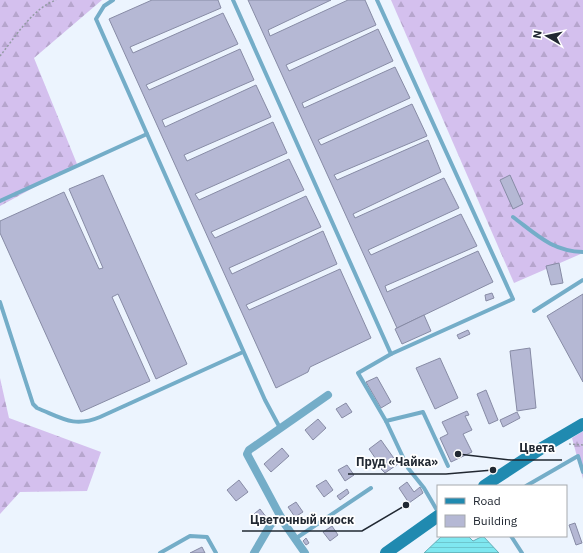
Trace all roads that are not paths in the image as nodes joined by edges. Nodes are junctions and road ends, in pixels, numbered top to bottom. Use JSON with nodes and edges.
{"nodes":[{"id":1,"x":113,"y":0,"type":"edge"},
{"id":2,"x":233,"y":0,"type":"edge"},
{"id":3,"x":377,"y":0,"type":"edge"},
{"id":4,"x":147,"y":134,"type":"junction"},
{"id":5,"x":0,"y":201,"type":"edge"},
{"id":6,"x":514,"y":217,"type":"dead end"},
{"id":7,"x":583,"y":252,"type":"edge"},
{"id":8,"x":583,"y":280,"type":"edge"},
{"id":9,"x":0,"y":302,"type":"edge"},
{"id":10,"x":534,"y":311,"type":"dead end"},
{"id":11,"x":243,"y":352,"type":"junction"},
{"id":12,"x":391,"y":354,"type":"junction"},
{"id":13,"x":328,"y":395,"type":"dead end"},
{"id":14,"x":386,"y":421,"type":"junction"},
{"id":15,"x":583,"y":424,"type":"edge"},
{"id":16,"x":280,"y":429,"type":"junction"},
{"id":17,"x":448,"y":466,"type":"dead end"},
{"id":18,"x":583,"y":472,"type":"edge"},
{"id":19,"x":486,"y":485,"type":"edge"},
{"id":20,"x":528,"y":485,"type":"edge"},
{"id":21,"x":371,"y":488,"type":"dead end"},
{"id":22,"x":437,"y":510,"type":"edge"},
{"id":23,"x":281,"y":517,"type":"junction"},
{"id":24,"x":437,"y":517,"type":"edge"},
{"id":25,"x":512,"y":537,"type":"edge"},
{"id":26,"x":295,"y":540,"type":"junction"},
{"id":27,"x":160,"y":553,"type":"edge"},
{"id":28,"x":216,"y":553,"type":"edge"},
{"id":29,"x":254,"y":553,"type":"edge"},
{"id":30,"x":305,"y":553,"type":"edge"},
{"id":31,"x":386,"y":553,"type":"edge"},
{"id":32,"x":522,"y":553,"type":"edge"}],
"edges":[{"from":1,"to":4,"type":"lane"},
{"from":2,"to":12,"type":"lane"},
{"from":3,"to":12,"type":"lane"},
{"from":4,"to":5,"type":"lane"},
{"from":4,"to":11,"type":"lane"},
{"from":6,"to":7,"type":"lane"},
{"from":8,"to":10,"type":"lane"},
{"from":9,"to":11,"type":"lane"},
{"from":11,"to":16,"type":"lane"},
{"from":12,"to":14,"type":"lane"},
{"from":13,"to":16,"type":"street"},
{"from":14,"to":17,"type":"lane"},
{"from":14,"to":22,"type":"lane"},
{"from":15,"to":19,"type":"main road"},
{"from":16,"to":23,"type":"street"},
{"from":18,"to":20,"type":"lane"},
{"from":21,"to":26,"type":"lane"},
{"from":23,"to":26,"type":"street"},
{"from":23,"to":29,"type":"street"},
{"from":24,"to":31,"type":"main road"},
{"from":25,"to":32,"type":"lane"},
{"from":26,"to":30,"type":"street"},
{"from":27,"to":28,"type":"lane"}]}
